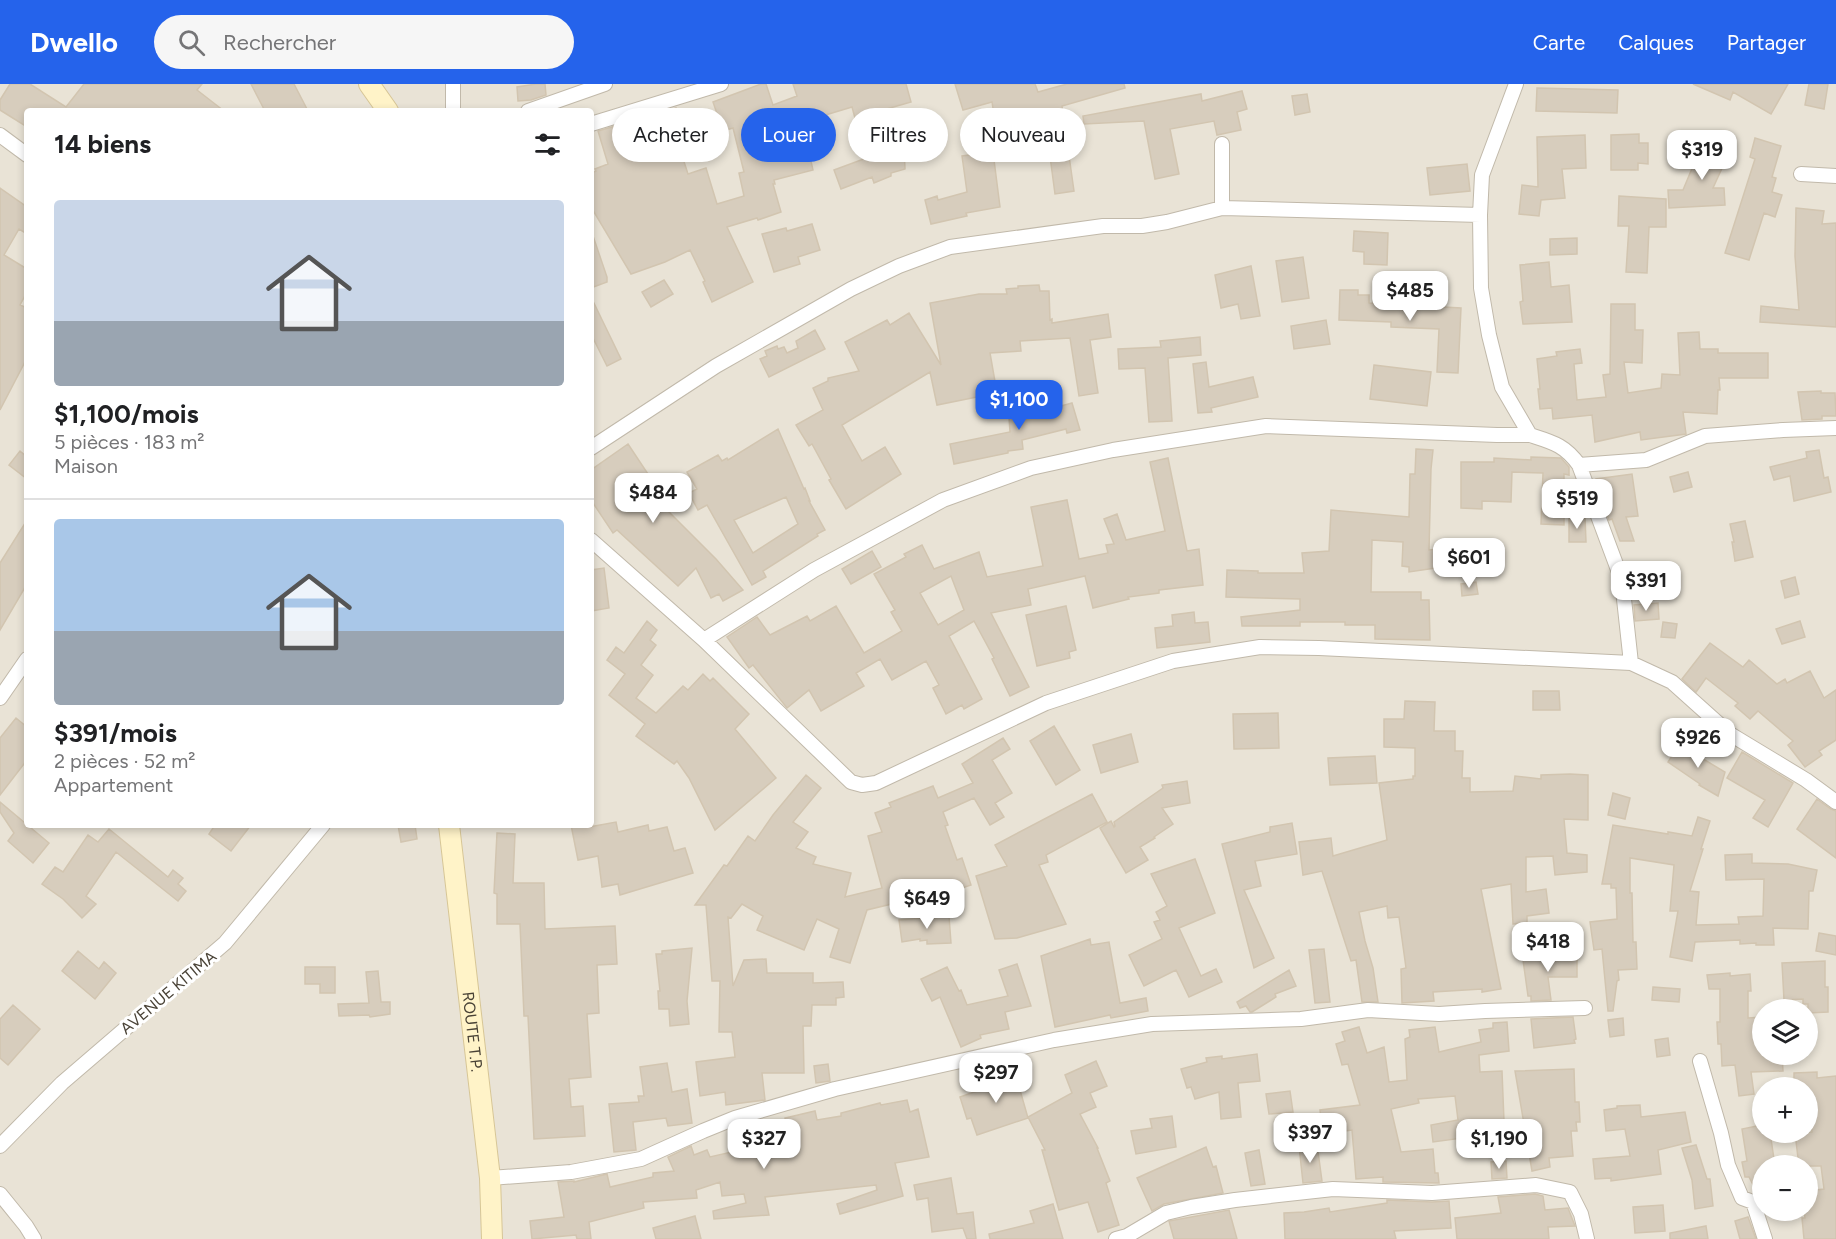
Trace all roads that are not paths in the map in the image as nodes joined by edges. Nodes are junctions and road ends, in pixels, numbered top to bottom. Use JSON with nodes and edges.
{"nodes":[{"id":1,"x":369,"y":84,"type":"edge"},
{"id":2,"x":453,"y":84,"type":"edge"},
{"id":3,"x":605,"y":84,"type":"edge"},
{"id":4,"x":721,"y":84,"type":"edge"},
{"id":5,"x":1516,"y":84,"type":"edge"},
{"id":6,"x":386,"y":108,"type":"edge"},
{"id":7,"x":453,"y":108,"type":"edge"},
{"id":8,"x":537,"y":108,"type":"edge"},
{"id":9,"x":594,"y":123,"type":"edge"},
{"id":10,"x":0,"y":135,"type":"edge"},
{"id":11,"x":1222,"y":144,"type":"dead end"},
{"id":12,"x":13,"y":145,"type":"junction"},
{"id":13,"x":0,"y":153,"type":"edge"},
{"id":14,"x":24,"y":153,"type":"edge"},
{"id":15,"x":1801,"y":174,"type":"dead end"},
{"id":16,"x":1836,"y":176,"type":"edge"},
{"id":17,"x":1221,"y":208,"type":"junction"},
{"id":18,"x":1480,"y":215,"type":"junction"},
{"id":19,"x":1836,"y":428,"type":"edge"},
{"id":20,"x":1530,"y":435,"type":"junction"},
{"id":21,"x":594,"y":445,"type":"edge"},
{"id":22,"x":1579,"y":465,"type":"junction"},
{"id":23,"x":594,"y":543,"type":"edge"},
{"id":24,"x":704,"y":640,"type":"junction"},
{"id":25,"x":24,"y":663,"type":"edge"},
{"id":26,"x":1631,"y":663,"type":"junction"},
{"id":27,"x":0,"y":698,"type":"edge"},
{"id":28,"x":1836,"y":802,"type":"edge"},
{"id":29,"x":321,"y":828,"type":"edge"},
{"id":30,"x":449,"y":828,"type":"edge"},
{"id":31,"x":1585,"y":1008,"type":"dead end"},
{"id":32,"x":1700,"y":1061,"type":"dead end"},
{"id":33,"x":0,"y":1146,"type":"edge"},
{"id":34,"x":490,"y":1178,"type":"junction"},
{"id":35,"x":0,"y":1194,"type":"edge"},
{"id":36,"x":34,"y":1239,"type":"edge"},
{"id":37,"x":492,"y":1239,"type":"edge"},
{"id":38,"x":1116,"y":1239,"type":"edge"},
{"id":39,"x":1587,"y":1239,"type":"edge"},
{"id":40,"x":1765,"y":1239,"type":"edge"}],
"edges":[{"from":1,"to":6,"type":"street"},
{"from":2,"to":7,"type":"street"},
{"from":3,"to":8,"type":"street"},
{"from":4,"to":9,"type":"street"},
{"from":5,"to":18,"type":"street"},
{"from":10,"to":12,"type":"street"},
{"from":11,"to":17,"type":"street"},
{"from":12,"to":13,"type":"street"},
{"from":12,"to":14,"type":"street"},
{"from":15,"to":16,"type":"street"},
{"from":17,"to":18,"type":"street"},
{"from":17,"to":21,"type":"street"},
{"from":18,"to":20,"type":"street"},
{"from":19,"to":22,"type":"street"},
{"from":20,"to":22,"type":"street"},
{"from":20,"to":24,"type":"street"},
{"from":22,"to":26,"type":"street"},
{"from":23,"to":24,"type":"street"},
{"from":24,"to":26,"type":"street"},
{"from":25,"to":27,"type":"street"},
{"from":26,"to":28,"type":"street"},
{"from":29,"to":33,"type":"street","name":"AVENUE KITIMA"},
{"from":30,"to":34,"type":"street","name":"ROUTE T.P."},
{"from":31,"to":34,"type":"street"},
{"from":32,"to":40,"type":"street"},
{"from":34,"to":37,"type":"street","name":"ROUTE T.P."},
{"from":35,"to":36,"type":"street"},
{"from":38,"to":39,"type":"street"}]}
